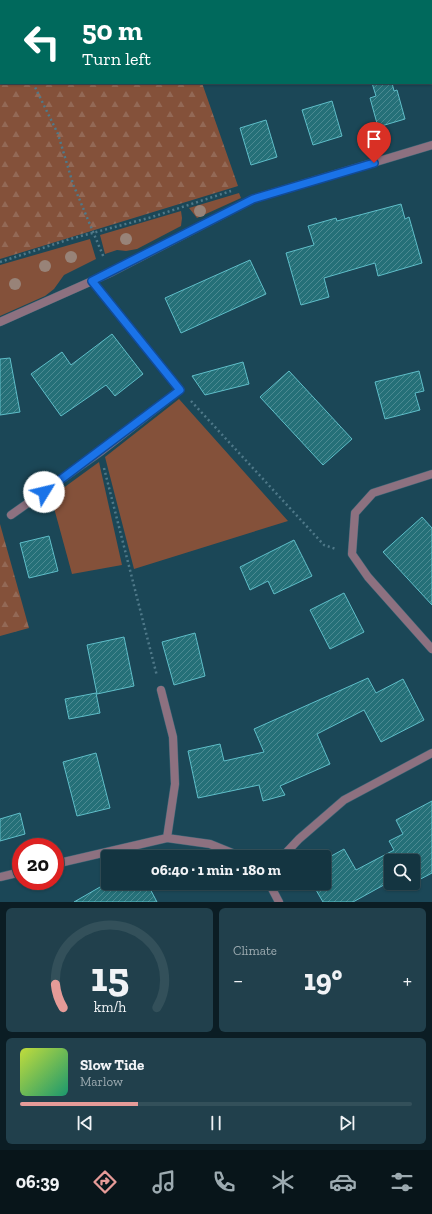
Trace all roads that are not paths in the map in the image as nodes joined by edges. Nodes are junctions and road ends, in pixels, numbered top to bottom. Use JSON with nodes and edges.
{"nodes":[{"id":1,"x":432,"y":145,"type":"edge"},
{"id":2,"x":92,"y":281,"type":"junction"},
{"id":3,"x":0,"y":322,"type":"edge"},
{"id":4,"x":432,"y":474,"type":"edge"},
{"id":5,"x":12,"y":515,"type":"dead end"},
{"id":6,"x":432,"y":649,"type":"edge"},
{"id":7,"x":161,"y":690,"type":"road end"},
{"id":8,"x":432,"y":753,"type":"edge"},
{"id":9,"x":167,"y":838,"type":"junction"},
{"id":10,"x":225,"y":850,"type":"edge"},
{"id":11,"x":289,"y":850,"type":"edge"},
{"id":12,"x":64,"y":862,"type":"edge"},
{"id":13,"x":12,"y":875,"type":"edge"},
{"id":14,"x":0,"y":878,"type":"edge"},
{"id":15,"x":273,"y":890,"type":"edge"},
{"id":16,"x":279,"y":902,"type":"edge"}],
"edges":[{"from":1,"to":2,"type":"street"},
{"from":2,"to":3,"type":"street"},
{"from":2,"to":5,"type":"street"},
{"from":4,"to":6,"type":"street"},
{"from":7,"to":9,"type":"street"},
{"from":8,"to":11,"type":"street"},
{"from":9,"to":10,"type":"street"},
{"from":9,"to":12,"type":"street"},
{"from":13,"to":14,"type":"street"},
{"from":15,"to":16,"type":"street"}]}
